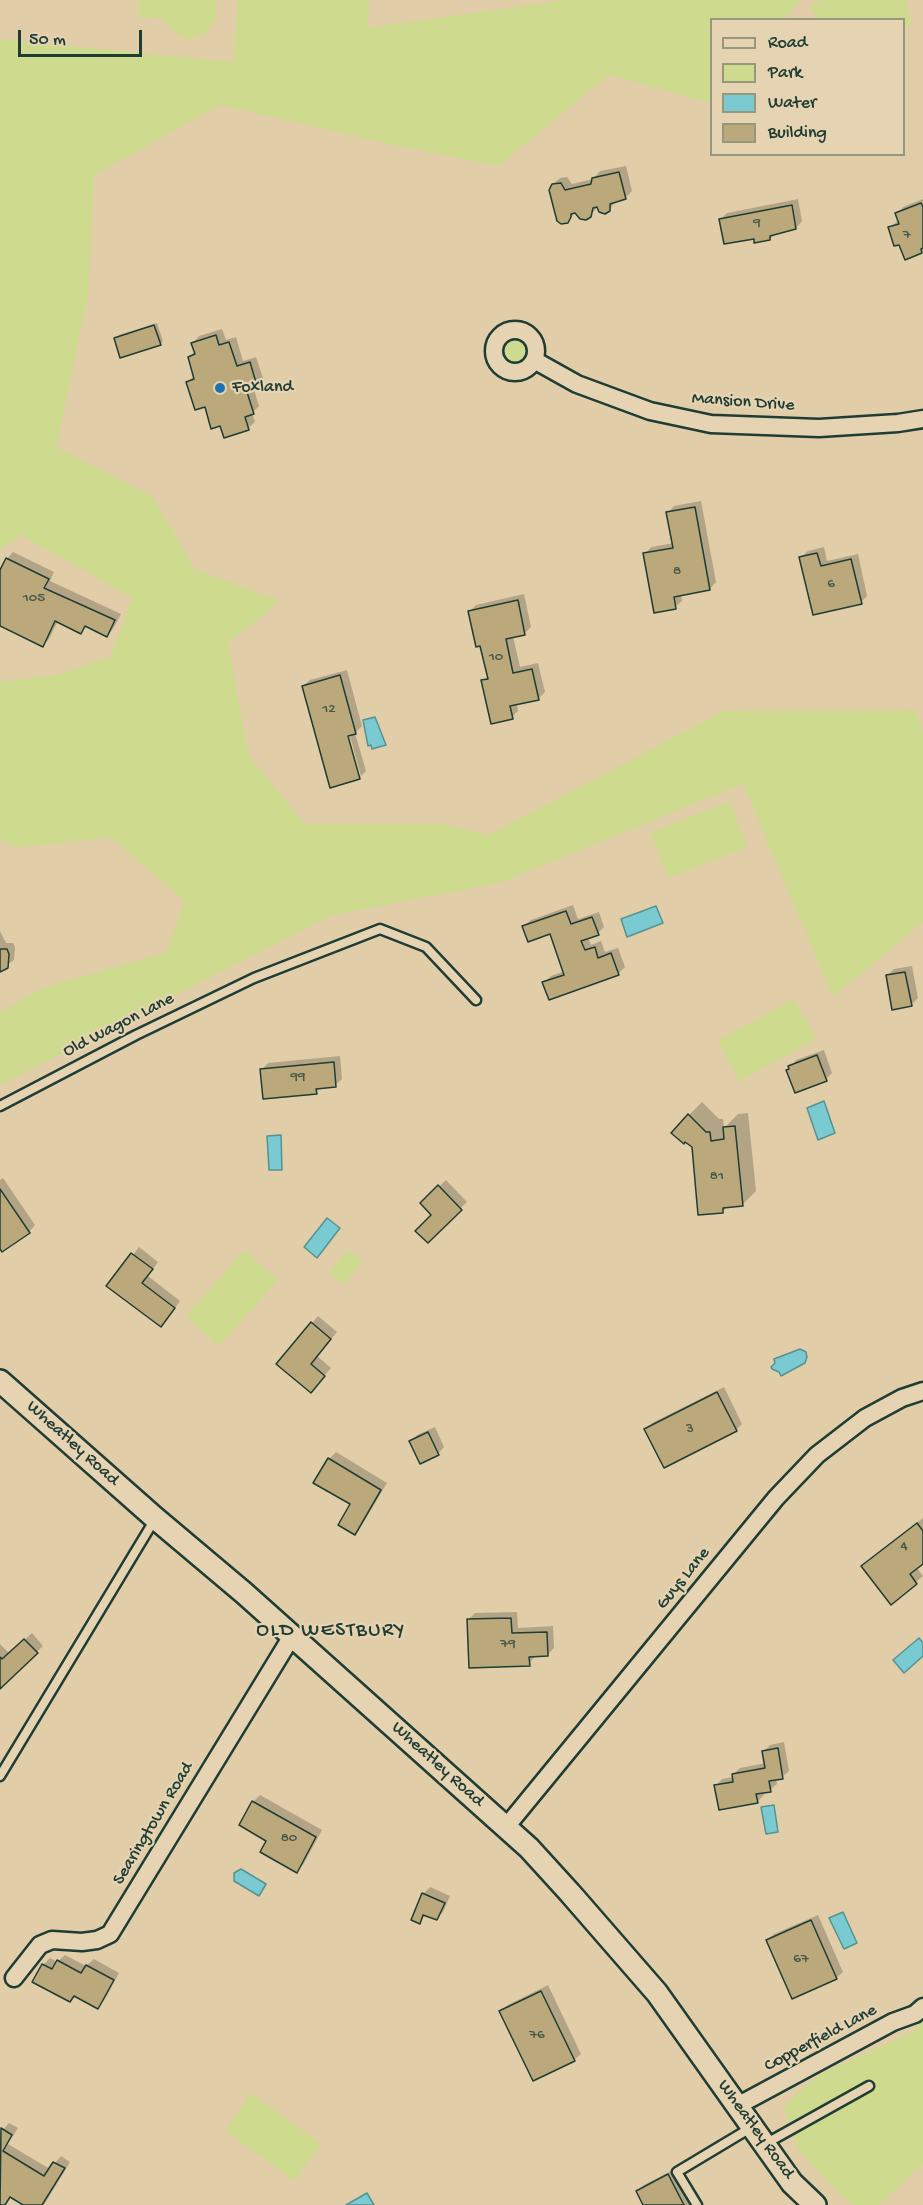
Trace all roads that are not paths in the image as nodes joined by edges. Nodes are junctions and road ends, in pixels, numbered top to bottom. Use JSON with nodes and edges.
{"nodes":[{"id":1,"x":534,"y":360,"type":"dead end"},
{"id":2,"x":923,"y":419,"type":"edge"},
{"id":3,"x":477,"y":1000,"type":"dead end"},
{"id":4,"x":0,"y":1107,"type":"edge"},
{"id":5,"x":0,"y":1381,"type":"edge"},
{"id":6,"x":923,"y":1391,"type":"edge"},
{"id":7,"x":155,"y":1518,"type":"junction"},
{"id":8,"x":292,"y":1636,"type":"junction"},
{"id":9,"x":0,"y":1776,"type":"edge"},
{"id":10,"x":506,"y":1827,"type":"junction"},
{"id":11,"x":14,"y":1978,"type":"dead end"},
{"id":12,"x":923,"y":2007,"type":"edge"},
{"id":13,"x":869,"y":2086,"type":"dead end"},
{"id":14,"x":737,"y":2106,"type":"junction"},
{"id":15,"x":752,"y":2127,"type":"junction"},
{"id":16,"x":765,"y":2144,"type":"junction"},
{"id":17,"x":697,"y":2205,"type":"edge"},
{"id":18,"x":815,"y":2205,"type":"edge"}],
"edges":[{"from":1,"to":2,"type":"street","name":"Mansion Drive"},
{"from":3,"to":4,"type":"lane","name":"Old Wagon Lane"},
{"from":5,"to":7,"type":"street","name":"Wheatley Road"},
{"from":6,"to":10,"type":"street","name":"Guys Lane"},
{"from":7,"to":8,"type":"street","name":"Wheatley Road"},
{"from":7,"to":9,"type":"lane"},
{"from":8,"to":10,"type":"street","name":"Wheatley Road"},
{"from":8,"to":11,"type":"street","name":"Searingtown Road"},
{"from":10,"to":14,"type":"street","name":"Wheatley Road"},
{"from":12,"to":14,"type":"street","name":"Copperfield Lane"},
{"from":13,"to":16,"type":"lane"},
{"from":14,"to":15,"type":"street","name":"Wheatley Road"},
{"from":15,"to":16,"type":"street","name":"Wheatley Road"},
{"from":15,"to":17,"type":"lane"},
{"from":16,"to":18,"type":"street","name":"Wheatley Road"}]}
